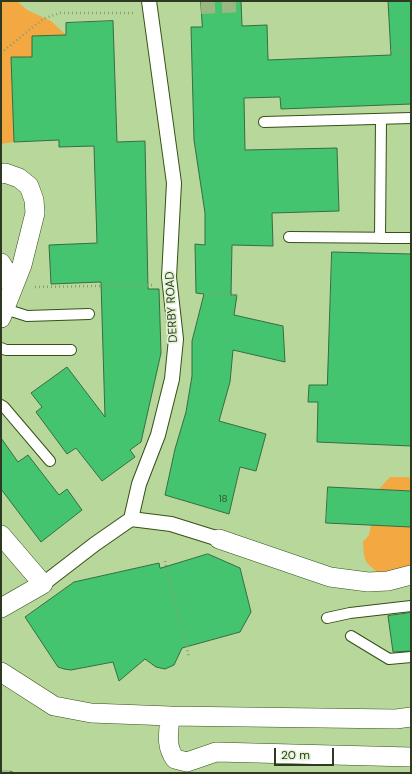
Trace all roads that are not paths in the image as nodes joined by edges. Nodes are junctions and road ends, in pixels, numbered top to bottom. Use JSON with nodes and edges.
{"nodes":[{"id":1,"x":150,"y":7,"type":"edge"},
{"id":2,"x":411,"y":118,"type":"edge"},
{"id":3,"x":381,"y":119,"type":"junction"},
{"id":4,"x":264,"y":122,"type":"dead end"},
{"id":5,"x":1,"y":174,"type":"edge"},
{"id":6,"x":289,"y":237,"type":"dead end"},
{"id":7,"x":380,"y":238,"type":"junction"},
{"id":8,"x":411,"y":238,"type":"edge"},
{"id":9,"x":1,"y":263,"type":"edge"},
{"id":10,"x":14,"y":286,"type":"junction"},
{"id":11,"x":3,"y":313,"type":"edge"},
{"id":12,"x":89,"y":314,"type":"dead end"},
{"id":13,"x":1,"y":348,"type":"edge"},
{"id":14,"x":71,"y":350,"type":"dead end"},
{"id":15,"x":1,"y":405,"type":"edge"},
{"id":16,"x":50,"y":461,"type":"dead end"},
{"id":17,"x":132,"y":519,"type":"junction"},
{"id":18,"x":1,"y":535,"type":"edge"},
{"id":19,"x":219,"y":539,"type":"joint"},
{"id":20,"x":411,"y":575,"type":"edge"},
{"id":21,"x":43,"y":584,"type":"junction"},
{"id":22,"x":411,"y":606,"type":"edge"},
{"id":23,"x":1,"y":608,"type":"edge"},
{"id":24,"x":327,"y":618,"type":"dead end"},
{"id":25,"x":350,"y":636,"type":"dead end"},
{"id":26,"x":411,"y":657,"type":"edge"},
{"id":27,"x":1,"y":672,"type":"edge"},
{"id":28,"x":170,"y":716,"type":"junction"},
{"id":29,"x":411,"y":717,"type":"edge"},
{"id":30,"x":411,"y":757,"type":"edge"}],
"edges":[{"from":1,"to":17,"type":"street","name":"DERBY ROAD"},
{"from":2,"to":3,"type":"lane"},
{"from":3,"to":4,"type":"lane"},
{"from":3,"to":7,"type":"lane"},
{"from":5,"to":10,"type":"street"},
{"from":6,"to":7,"type":"lane"},
{"from":7,"to":8,"type":"lane"},
{"from":9,"to":10,"type":"street"},
{"from":10,"to":11,"type":"street"},
{"from":11,"to":12,"type":"lane"},
{"from":13,"to":14,"type":"lane"},
{"from":15,"to":16,"type":"lane"},
{"from":17,"to":19,"type":"street"},
{"from":17,"to":21,"type":"street"},
{"from":18,"to":21,"type":"street"},
{"from":19,"to":20,"type":"street"},
{"from":21,"to":23,"type":"street"},
{"from":22,"to":24,"type":"lane"},
{"from":25,"to":26,"type":"lane"},
{"from":27,"to":28,"type":"street"},
{"from":28,"to":29,"type":"street"},
{"from":28,"to":30,"type":"street"}]}
